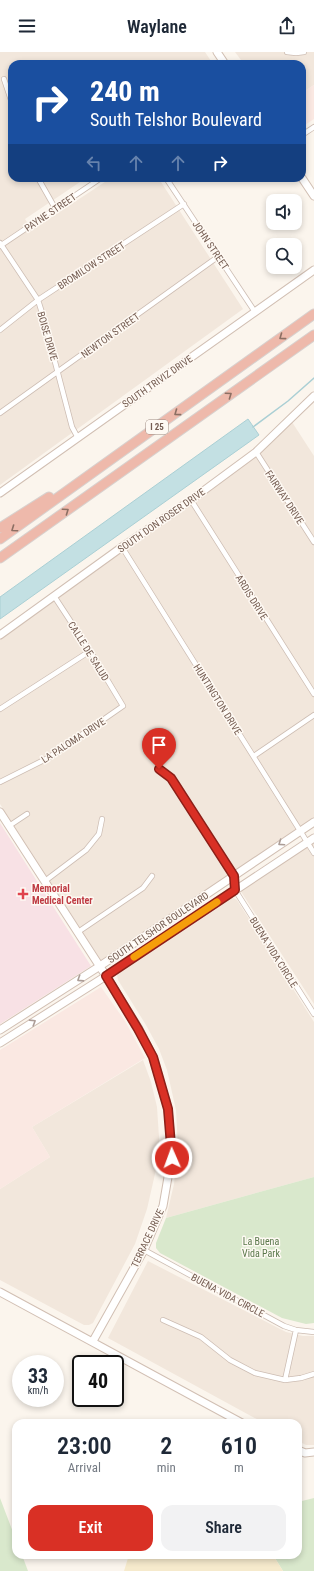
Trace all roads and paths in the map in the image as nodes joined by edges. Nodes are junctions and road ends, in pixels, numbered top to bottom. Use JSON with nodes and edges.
{"nodes":[{"id":1,"x":287,"y":52,"type":"edge"},
{"id":2,"x":304,"y":52,"type":"edge"},
{"id":3,"x":4,"y":79,"type":"dead end"},
{"id":4,"x":8,"y":91,"type":"edge"},
{"id":5,"x":40,"y":182,"type":"edge"},
{"id":6,"x":95,"y":182,"type":"edge"},
{"id":7,"x":169,"y":182,"type":"edge"},
{"id":8,"x":305,"y":182,"type":"edge"},
{"id":9,"x":314,"y":196,"type":"edge"},
{"id":10,"x":184,"y":204,"type":"junction"},
{"id":11,"x":55,"y":208,"type":"junction"},
{"id":12,"x":0,"y":245,"type":"edge"},
{"id":13,"x":219,"y":256,"type":"junction"},
{"id":14,"x":314,"y":270,"type":"edge"},
{"id":15,"x":38,"y":300,"type":"junction"},
{"id":16,"x":255,"y":312,"type":"junction"},
{"id":17,"x":314,"y":314,"type":"edge"},
{"id":18,"x":0,"y":330,"type":"edge"},
{"id":19,"x":314,"y":335,"type":"edge"},
{"id":20,"x":58,"y":372,"type":"junction"},
{"id":21,"x":314,"y":396,"type":"edge"},
{"id":22,"x":0,"y":413,"type":"edge"},
{"id":23,"x":78,"y":438,"type":"junction"},
{"id":24,"x":125,"y":450,"type":"junction"},
{"id":25,"x":256,"y":452,"type":"junction"},
{"id":26,"x":0,"y":493,"type":"edge"},
{"id":27,"x":190,"y":500,"type":"junction"},
{"id":28,"x":0,"y":528,"type":"edge"},
{"id":29,"x":0,"y":539,"type":"edge"},
{"id":30,"x":314,"y":542,"type":"edge"},
{"id":31,"x":122,"y":547,"type":"junction"},
{"id":32,"x":0,"y":558,"type":"edge"},
{"id":33,"x":54,"y":596,"type":"junction"},
{"id":34,"x":0,"y":635,"type":"edge"},
{"id":35,"x":90,"y":651,"type":"junction"},
{"id":36,"x":314,"y":694,"type":"edge"},
{"id":37,"x":123,"y":706,"type":"joint"},
{"id":38,"x":0,"y":709,"type":"edge"},
{"id":39,"x":314,"y":715,"type":"edge"},
{"id":40,"x":254,"y":756,"type":"junction"},
{"id":41,"x":159,"y":769,"type":"dead end"},
{"id":42,"x":0,"y":782,"type":"edge"},
{"id":43,"x":0,"y":812,"type":"edge"},
{"id":44,"x":27,"y":814,"type":"dead end"},
{"id":45,"x":102,"y":819,"type":"dead end"},
{"id":46,"x":314,"y":822,"type":"edge"},
{"id":47,"x":9,"y":826,"type":"junction"},
{"id":48,"x":300,"y":831,"type":"junction"},
{"id":49,"x":314,"y":838,"type":"edge"},
{"id":50,"x":307,"y":842,"type":"junction"},
{"id":51,"x":314,"y":852,"type":"edge"},
{"id":52,"x":152,"y":876,"type":"dead end"},
{"id":53,"x":234,"y":876,"type":"junction"},
{"id":54,"x":45,"y":881,"type":"junction"},
{"id":55,"x":235,"y":890,"type":"junction"},
{"id":56,"x":78,"y":932,"type":"junction"},
{"id":57,"x":100,"y":966,"type":"junction"},
{"id":58,"x":106,"y":976,"type":"junction"},
{"id":59,"x":314,"y":1014,"type":"edge"},
{"id":60,"x":0,"y":1030,"type":"edge"},
{"id":61,"x":0,"y":1043,"type":"edge"},
{"id":62,"x":144,"y":1250,"type":"junction"},
{"id":63,"x":0,"y":1292,"type":"edge"},
{"id":64,"x":163,"y":1320,"type":"dead end"},
{"id":65,"x":296,"y":1330,"type":"junction"},
{"id":66,"x":314,"y":1332,"type":"edge"},
{"id":67,"x":93,"y":1341,"type":"junction"},
{"id":68,"x":314,"y":1374,"type":"edge"},
{"id":69,"x":285,"y":1380,"type":"junction"},
{"id":70,"x":235,"y":1419,"type":"edge"},
{"id":71,"x":302,"y":1452,"type":"edge"},
{"id":72,"x":314,"y":1452,"type":"edge"}],
"edges":[{"from":1,"to":2,"type":"street"},
{"from":3,"to":4,"type":"street"},
{"from":5,"to":11,"type":"street"},
{"from":6,"to":11,"type":"street","name":"PAYNE STREET"},
{"from":7,"to":10,"type":"street","name":"JOHN STREET"},
{"from":8,"to":9,"type":"street"},
{"from":10,"to":13,"type":"street","name":"JOHN STREET"},
{"from":10,"to":15,"type":"street","name":"BROMILOW STREET"},
{"from":11,"to":12,"type":"street","name":"PAYNE STREET"},
{"from":12,"to":15,"type":"street","name":"BOISE DRIVE"},
{"from":13,"to":16,"type":"street","name":"JOHN STREET"},
{"from":13,"to":20,"type":"street","name":"NEWTON STREET"},
{"from":14,"to":16,"type":"street","name":"SOUTH TRIVIZ DRIVE"},
{"from":15,"to":18,"type":"street","name":"BROMILOW STREET"},
{"from":15,"to":20,"type":"street","name":"BOISE DRIVE"},
{"from":16,"to":23,"type":"street","name":"SOUTH TRIVIZ DRIVE"},
{"from":17,"to":24,"type":"highway","number":"I 25","one_way":true},
{"from":32,"to":19,"type":"highway","number":"I 25","one_way":true},
{"from":20,"to":22,"type":"street","name":"NEWTON STREET"},
{"from":20,"to":23,"type":"street","name":"BOISE DRIVE"},
{"from":21,"to":25,"type":"street","name":"SOUTH DON ROSER DRIVE"},
{"from":23,"to":26,"type":"street","name":"SOUTH TRIVIZ DRIVE"},
{"from":24,"to":28,"type":"highway"},
{"from":24,"to":29,"type":"highway","number":"I 25","one_way":true},
{"from":25,"to":27,"type":"street","name":"SOUTH DON ROSER DRIVE"},
{"from":25,"to":30,"type":"street","name":"FAIRWAY DRIVE"},
{"from":27,"to":31,"type":"street","name":"SOUTH DON ROSER DRIVE"},
{"from":27,"to":36,"type":"street","name":"ARDIS DRIVE"},
{"from":31,"to":33,"type":"street","name":"SOUTH DON ROSER DRIVE"},
{"from":31,"to":40,"type":"street","name":"HUNTINGTON DRIVE"},
{"from":33,"to":34,"type":"street","name":"SOUTH DON ROSER DRIVE"},
{"from":33,"to":35,"type":"street","name":"CALLE DE SALUD"},
{"from":35,"to":37,"type":"street","name":"CALLE DE SALUD"},
{"from":35,"to":38,"type":"street"},
{"from":37,"to":42,"type":"street","name":"LA PALOMA DRIVE"},
{"from":39,"to":40,"type":"street"},
{"from":40,"to":48,"type":"street","name":"HUNTINGTON DRIVE"},
{"from":41,"to":53,"type":"street"},
{"from":43,"to":47,"type":"street","name":"TERRACE DRIVE"},
{"from":44,"to":47,"type":"street"},
{"from":45,"to":54,"type":"street"},
{"from":46,"to":48,"type":"street","name":"SOUTH TELSHOR BOULEVARD"},
{"from":47,"to":54,"type":"street","name":"TERRACE DRIVE"},
{"from":48,"to":50,"type":"street","name":"HUNTINGTON DRIVE"},
{"from":48,"to":53,"type":"street","name":"SOUTH TELSHOR BOULEVARD","one_way":true},
{"from":49,"to":50,"type":"street","name":"SOUTH TELSHOR BOULEVARD"},
{"from":50,"to":51,"type":"street","name":"HUNTINGTON DRIVE"},
{"from":50,"to":55,"type":"street","name":"SOUTH TELSHOR BOULEVARD"},
{"from":52,"to":56,"type":"street"},
{"from":53,"to":55,"type":"street"},
{"from":53,"to":57,"type":"street","name":"SOUTH TELSHOR BOULEVARD"},
{"from":54,"to":56,"type":"street","name":"TERRACE DRIVE"},
{"from":55,"to":58,"type":"street","name":"SOUTH TELSHOR BOULEVARD"},
{"from":55,"to":59,"type":"street","name":"BUENA VIDA CIRCLE"},
{"from":56,"to":57,"type":"street","name":"TERRACE DRIVE"},
{"from":57,"to":58,"type":"street","name":"TERRACE DRIVE"},
{"from":57,"to":60,"type":"street","name":"SOUTH TELSHOR BOULEVARD","one_way":true},
{"from":61,"to":58,"type":"street","name":"SOUTH TELSHOR BOULEVARD","one_way":true},
{"from":58,"to":62,"type":"street","name":"TERRACE DRIVE"},
{"from":62,"to":65,"type":"street","name":"BUENA VIDA CIRCLE"},
{"from":62,"to":67,"type":"street","name":"TERRACE DRIVE"},
{"from":63,"to":67,"type":"street"},
{"from":64,"to":69,"type":"street"},
{"from":65,"to":66,"type":"street","name":"BUENA VIDA CIRCLE"},
{"from":65,"to":69,"type":"street"},
{"from":67,"to":70,"type":"street"},
{"from":68,"to":69,"type":"street"},
{"from":71,"to":72,"type":"street"}]}
